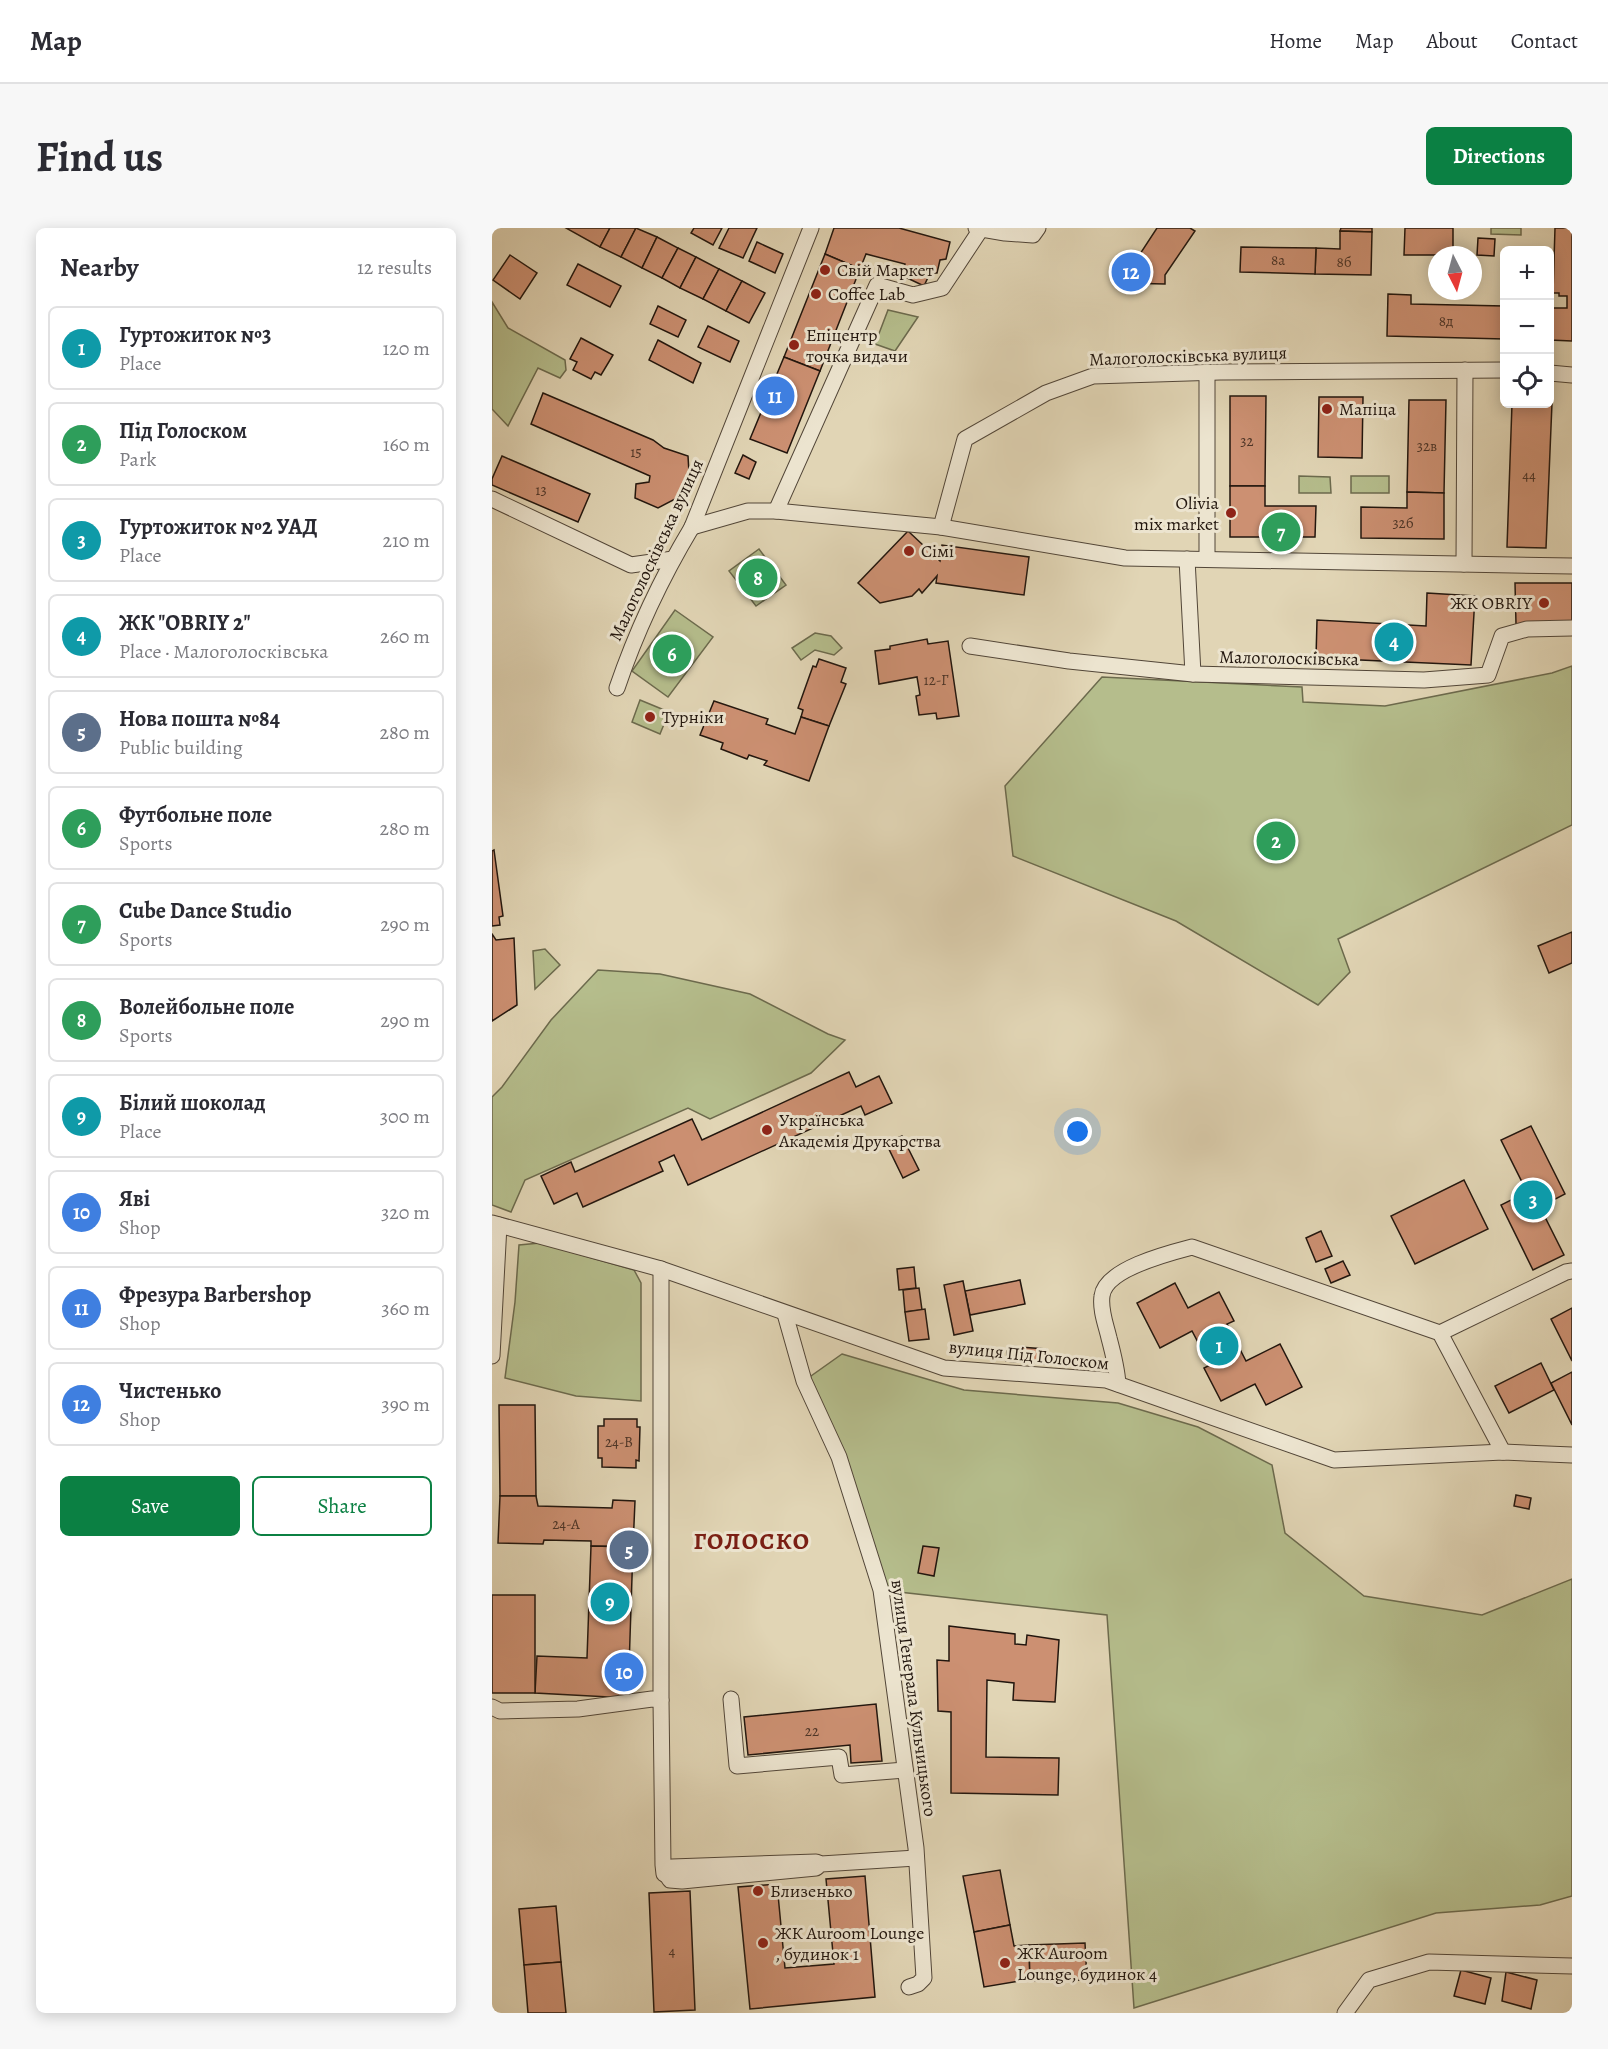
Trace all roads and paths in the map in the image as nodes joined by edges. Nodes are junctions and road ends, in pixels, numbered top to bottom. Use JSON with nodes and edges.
{"nodes":[{"id":1,"x":811,"y":228,"type":"edge"},
{"id":2,"x":1038,"y":228,"type":"edge"},
{"id":3,"x":979,"y":229,"type":"edge"},
{"id":4,"x":1465,"y":370,"type":"junction"},
{"id":5,"x":1500,"y":370,"type":"edge"},
{"id":6,"x":1207,"y":372,"type":"junction"},
{"id":7,"x":1554,"y":373,"type":"edge"},
{"id":8,"x":1572,"y":375,"type":"edge"},
{"id":9,"x":492,"y":500,"type":"edge"},
{"id":10,"x":776,"y":511,"type":"junction"},
{"id":11,"x":692,"y":527,"type":"junction"},
{"id":12,"x":941,"y":527,"type":"junction"},
{"id":13,"x":673,"y":559,"type":"junction"},
{"id":14,"x":1188,"y":559,"type":"junction"},
{"id":15,"x":1207,"y":559,"type":"junction"},
{"id":16,"x":1464,"y":564,"type":"junction"},
{"id":17,"x":1572,"y":566,"type":"edge"},
{"id":18,"x":1572,"y":628,"type":"edge"},
{"id":19,"x":970,"y":646,"type":"dead end"},
{"id":20,"x":1193,"y":674,"type":"junction"},
{"id":21,"x":617,"y":688,"type":"dead end"},
{"id":22,"x":496,"y":1224,"type":"edge"},
{"id":23,"x":661,"y":1269,"type":"junction"},
{"id":24,"x":1572,"y":1271,"type":"edge"},
{"id":25,"x":785,"y":1314,"type":"junction"},
{"id":26,"x":1440,"y":1333,"type":"junction"},
{"id":27,"x":492,"y":1356,"type":"edge"},
{"id":28,"x":1118,"y":1384,"type":"junction"},
{"id":29,"x":1503,"y":1452,"type":"junction"},
{"id":30,"x":1572,"y":1455,"type":"edge"},
{"id":31,"x":731,"y":1699,"type":"dead end"},
{"id":32,"x":661,"y":1700,"type":"junction"},
{"id":33,"x":492,"y":1707,"type":"edge"},
{"id":34,"x":905,"y":1770,"type":"junction"},
{"id":35,"x":916,"y":1858,"type":"junction"},
{"id":36,"x":1572,"y":1966,"type":"edge"},
{"id":37,"x":909,"y":1987,"type":"dead end"},
{"id":38,"x":1345,"y":2013,"type":"edge"}],
"edges":[{"from":1,"to":11,"type":"street","name":"Малоголосківська вулиця"},
{"from":2,"to":3,"type":"street"},
{"from":3,"to":10,"type":"street"},
{"from":4,"to":5,"type":"street","name":"Малоголосківська вулиця"},
{"from":4,"to":6,"type":"street","name":"Малоголосківська вулиця"},
{"from":4,"to":16,"type":"street"},
{"from":6,"to":12,"type":"street","name":"Малоголосківська вулиця"},
{"from":6,"to":15,"type":"street"},
{"from":7,"to":8,"type":"street"},
{"from":9,"to":13,"type":"street"},
{"from":10,"to":11,"type":"street"},
{"from":10,"to":12,"type":"street"},
{"from":11,"to":13,"type":"street","name":"Малоголосківська вулиця"},
{"from":12,"to":14,"type":"street"},
{"from":13,"to":21,"type":"street","name":"Малоголосківська вулиця"},
{"from":14,"to":15,"type":"street"},
{"from":14,"to":20,"type":"street","name":"Малоголосківська"},
{"from":15,"to":16,"type":"street"},
{"from":16,"to":17,"type":"street"},
{"from":18,"to":20,"type":"street","name":"Малоголосківська"},
{"from":19,"to":20,"type":"street","name":"Малоголосківська"},
{"from":22,"to":23,"type":"street","name":"вулиця Під Голоском"},
{"from":22,"to":27,"type":"street"},
{"from":23,"to":25,"type":"street","name":"вулиця Під Голоском"},
{"from":23,"to":32,"type":"street"},
{"from":24,"to":26,"type":"street"},
{"from":25,"to":28,"type":"street","name":"вулиця Під Голоском"},
{"from":25,"to":34,"type":"street","name":"вулиця Генерала Кульчицького"},
{"from":26,"to":28,"type":"street"},
{"from":26,"to":29,"type":"street"},
{"from":28,"to":29,"type":"street","name":"вулиця Під Голоском"},
{"from":29,"to":30,"type":"street","name":"вулиця Під Голоском"},
{"from":31,"to":34,"type":"street"},
{"from":32,"to":33,"type":"street"},
{"from":32,"to":35,"type":"street"},
{"from":34,"to":35,"type":"street","name":"вулиця Генерала Кульчицького"},
{"from":35,"to":37,"type":"street","name":"вулиця Генерала Кульчицького"},
{"from":36,"to":38,"type":"street"}]}
